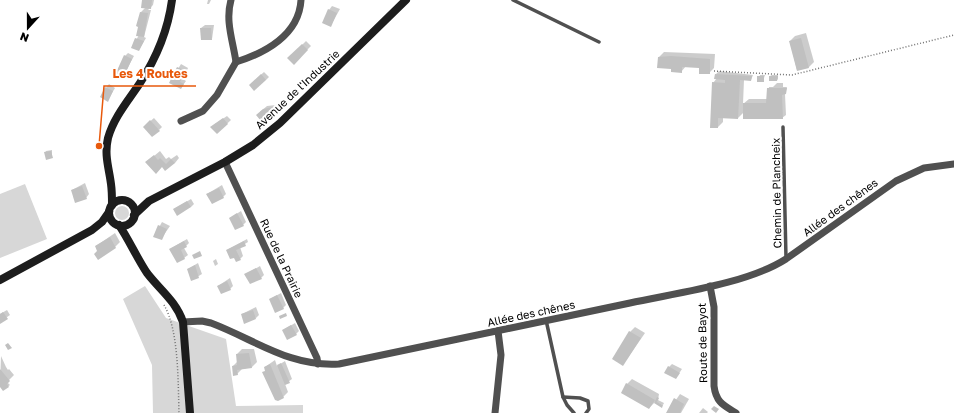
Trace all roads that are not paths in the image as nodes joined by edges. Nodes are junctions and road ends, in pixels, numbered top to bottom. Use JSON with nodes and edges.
{"nodes":[{"id":1,"x":172,"y":0,"type":"edge"},
{"id":2,"x":231,"y":0,"type":"edge"},
{"id":3,"x":300,"y":0,"type":"edge"},
{"id":4,"x":406,"y":0,"type":"edge"},
{"id":5,"x":513,"y":0,"type":"edge"},
{"id":6,"x":599,"y":42,"type":"dead end"},
{"id":7,"x":236,"y":62,"type":"junction"},
{"id":8,"x":182,"y":121,"type":"dead end"},
{"id":9,"x":783,"y":127,"type":"dead end"},
{"id":10,"x":224,"y":162,"type":"junction"},
{"id":11,"x":954,"y":164,"type":"edge"},
{"id":12,"x":111,"y":183,"type":"junction"},
{"id":13,"x":127,"y":201,"type":"junction"},
{"id":14,"x":149,"y":201,"type":"junction"},
{"id":15,"x":111,"y":209,"type":"junction"},
{"id":16,"x":132,"y":219,"type":"junction"},
{"id":17,"x":118,"y":224,"type":"junction"},
{"id":18,"x":92,"y":230,"type":"junction"},
{"id":19,"x":130,"y":244,"type":"junction"},
{"id":20,"x":786,"y":259,"type":"junction"},
{"id":21,"x":0,"y":280,"type":"edge"},
{"id":22,"x":710,"y":286,"type":"junction"},
{"id":23,"x":546,"y":320,"type":"junction"},
{"id":24,"x":183,"y":322,"type":"junction"},
{"id":25,"x":498,"y":331,"type":"junction"},
{"id":26,"x":318,"y":364,"type":"junction"},
{"id":27,"x":563,"y":397,"type":"junction"},
{"id":28,"x":190,"y":413,"type":"edge"},
{"id":29,"x":495,"y":413,"type":"edge"},
{"id":30,"x":574,"y":413,"type":"edge"},
{"id":31,"x":586,"y":413,"type":"edge"},
{"id":32,"x":736,"y":413,"type":"edge"}],
"edges":[{"from":1,"to":12,"type":"main road"},
{"from":2,"to":7,"type":"street"},
{"from":3,"to":7,"type":"street"},
{"from":4,"to":10,"type":"main road","name":"Avenue de l'Industrie"},
{"from":5,"to":6,"type":"lane"},
{"from":7,"to":8,"type":"street"},
{"from":9,"to":20,"type":"lane","name":"Chemin de Plancheix"},
{"from":10,"to":14,"type":"main road","name":"Avenue de l'Industrie"},
{"from":10,"to":26,"type":"street","name":"Rue de la Prairie"},
{"from":11,"to":20,"type":"street","name":"Allée des chênes"},
{"from":12,"to":13,"type":"main road"},
{"from":12,"to":15,"type":"main road"},
{"from":13,"to":14,"type":"main road","name":"Avenue de l'Industrie"},
{"from":13,"to":15,"type":"main road"},
{"from":13,"to":16,"type":"main road"},
{"from":14,"to":16,"type":"main road","name":"Avenue de l'Industrie"},
{"from":15,"to":17,"type":"main road"},
{"from":15,"to":18,"type":"main road"},
{"from":16,"to":17,"type":"main road"},
{"from":16,"to":19,"type":"main road"},
{"from":17,"to":18,"type":"main road"},
{"from":17,"to":19,"type":"main road"},
{"from":18,"to":21,"type":"main road"},
{"from":19,"to":24,"type":"main road"},
{"from":20,"to":22,"type":"street","name":"Allée des chênes"},
{"from":22,"to":23,"type":"street","name":"Allée des chênes"},
{"from":22,"to":32,"type":"street","name":"Route de Bayot"},
{"from":23,"to":25,"type":"street","name":"Allée des chênes"},
{"from":23,"to":27,"type":"lane"},
{"from":24,"to":26,"type":"street","name":"Allée des chênes"},
{"from":24,"to":28,"type":"main road"},
{"from":25,"to":26,"type":"street","name":"Allée des chênes"},
{"from":25,"to":29,"type":"street"},
{"from":27,"to":30,"type":"lane"},
{"from":27,"to":31,"type":"lane"}]}
